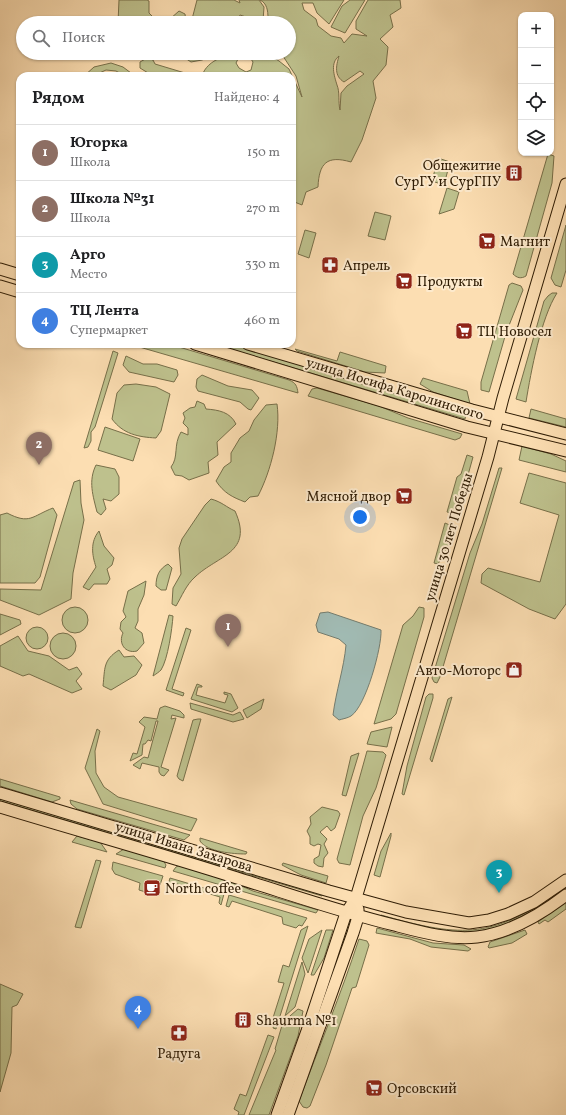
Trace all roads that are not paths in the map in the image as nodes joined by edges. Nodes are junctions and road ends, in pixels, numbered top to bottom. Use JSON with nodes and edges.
{"nodes":[{"id":1,"x":566,"y":184,"type":"edge"},
{"id":2,"x":0,"y":269,"type":"edge"},
{"id":3,"x":16,"y":274,"type":"edge"},
{"id":4,"x":0,"y":286,"type":"edge"},
{"id":5,"x":16,"y":291,"type":"edge"},
{"id":6,"x":208,"y":348,"type":"edge"},
{"id":7,"x":262,"y":348,"type":"edge"},
{"id":8,"x":498,"y":417,"type":"junction"},
{"id":9,"x":494,"y":434,"type":"junction"},
{"id":10,"x":566,"y":434,"type":"edge"},
{"id":11,"x":566,"y":451,"type":"edge"},
{"id":12,"x":0,"y":793,"type":"edge"},
{"id":13,"x":0,"y":807,"type":"edge"},
{"id":14,"x":566,"y":880,"type":"edge"},
{"id":15,"x":566,"y":895,"type":"edge"},
{"id":16,"x":356,"y":898,"type":"junction"},
{"id":17,"x":346,"y":913,"type":"junction"},
{"id":18,"x":358,"y":916,"type":"junction"},
{"id":19,"x":277,"y":1115,"type":"edge"},
{"id":20,"x":288,"y":1115,"type":"edge"}],
"edges":[{"from":1,"to":8,"type":"main road","name":"улица 30 лет Победы"},
{"from":2,"to":3,"type":"main road"},
{"from":4,"to":5,"type":"main road"},
{"from":6,"to":9,"type":"main road","name":"улица Иосифа Каролинского"},
{"from":7,"to":8,"type":"main road","name":"улица Иосифа Каролинского"},
{"from":8,"to":9,"type":"main road","name":"улица 30 лет Победы"},
{"from":8,"to":10,"type":"main road","name":"улица Иосифа Каролинского"},
{"from":9,"to":11,"type":"main road","name":"улица Иосифа Каролинского"},
{"from":9,"to":16,"type":"main road","name":"улица 30 лет Победы"},
{"from":12,"to":16,"type":"main road","name":"улица Ивана Захарова"},
{"from":13,"to":17,"type":"main road","name":"улица Ивана Захарова"},
{"from":14,"to":16,"type":"main road","name":"улица Ивана Захарова"},
{"from":15,"to":18,"type":"main road","name":"улица Ивана Захарова"},
{"from":16,"to":17,"type":"main road","name":"улица 30 лет Победы"},
{"from":16,"to":18,"type":"main road","name":"улица 30 лет Победы"},
{"from":17,"to":18,"type":"main road","name":"улица Ивана Захарова"},
{"from":17,"to":19,"type":"main road","name":"улица 30 лет Победы"},
{"from":18,"to":20,"type":"main road","name":"улица 30 лет Победы"}]}
